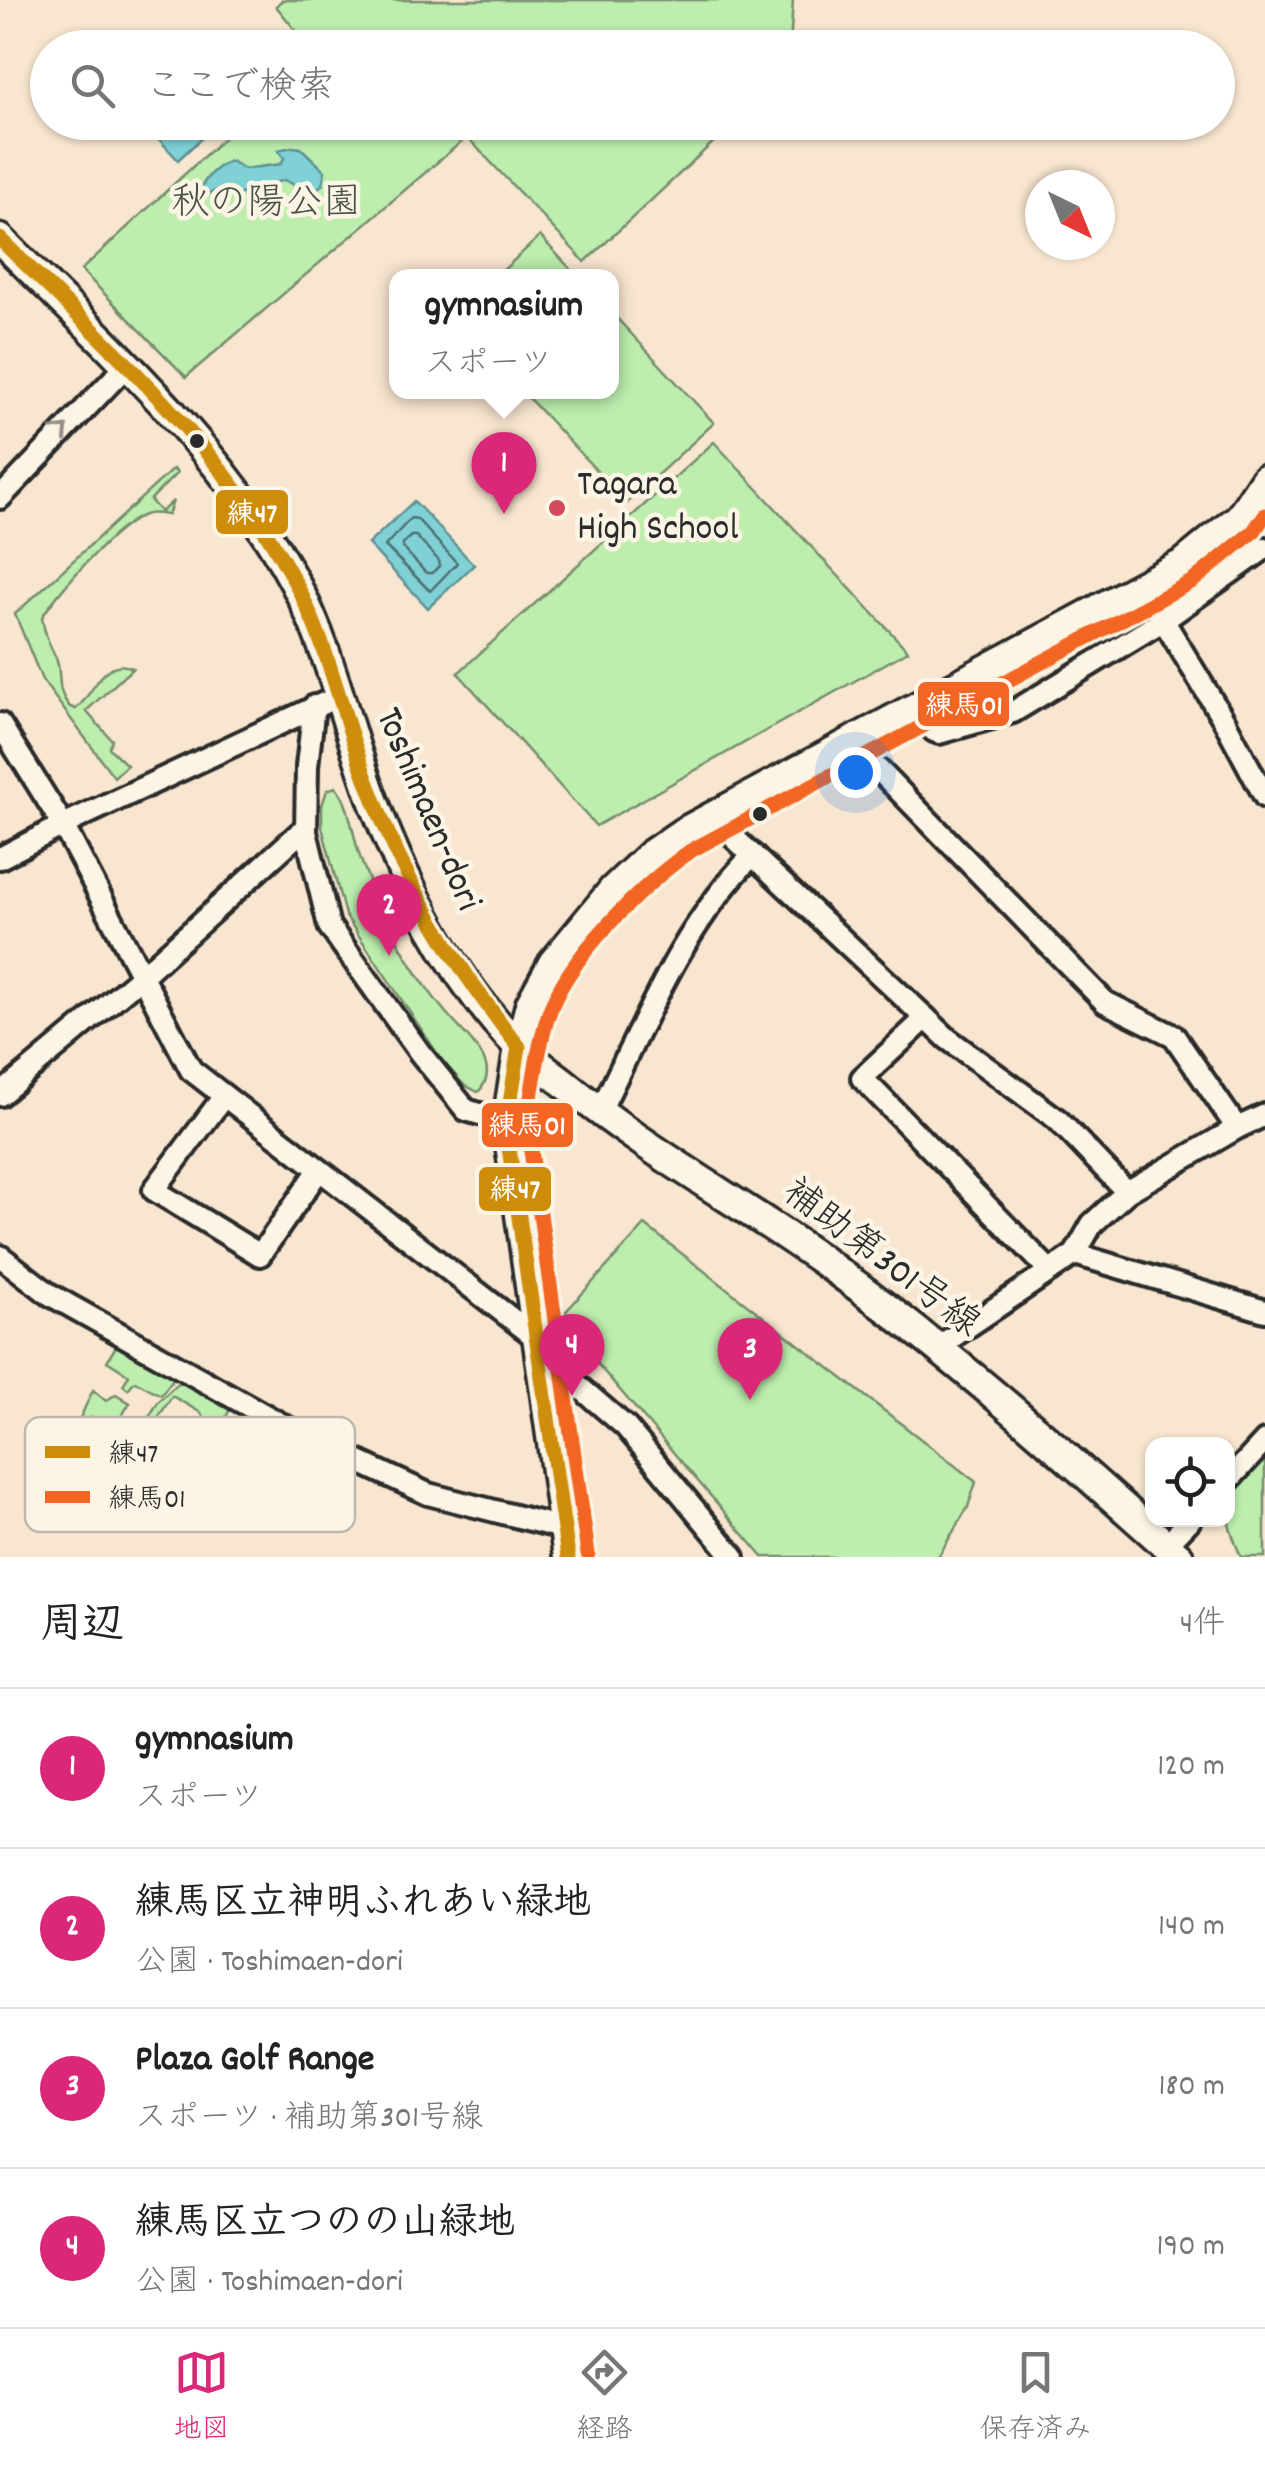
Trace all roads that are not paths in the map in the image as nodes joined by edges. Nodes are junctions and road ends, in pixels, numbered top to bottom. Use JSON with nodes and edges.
{"nodes":[{"id":1,"x":0,"y":239,"type":"edge"},
{"id":2,"x":126,"y":366,"type":"junction"},
{"id":3,"x":1263,"y":486,"type":"edge"},
{"id":4,"x":0,"y":498,"type":"edge"},
{"id":5,"x":1265,"y":548,"type":"edge"},
{"id":6,"x":1142,"y":584,"type":"junction"},
{"id":7,"x":1164,"y":620,"type":"junction"},
{"id":8,"x":327,"y":702,"type":"junction"},
{"id":9,"x":916,"y":707,"type":"junction"},
{"id":10,"x":0,"y":724,"type":"edge"},
{"id":11,"x":856,"y":739,"type":"junction"},
{"id":12,"x":1260,"y":769,"type":"edge"},
{"id":13,"x":1265,"y":797,"type":"edge"},
{"id":14,"x":712,"y":817,"type":"junction"},
{"id":15,"x":63,"y":825,"type":"junction"},
{"id":16,"x":306,"y":827,"type":"junction"},
{"id":17,"x":752,"y":855,"type":"junction"},
{"id":18,"x":0,"y":858,"type":"edge"},
{"id":19,"x":142,"y":976,"type":"junction"},
{"id":20,"x":926,"y":1018,"type":"junction"},
{"id":21,"x":518,"y":1047,"type":"junction"},
{"id":22,"x":0,"y":1095,"type":"edge"},
{"id":23,"x":224,"y":1096,"type":"junction"},
{"id":24,"x":600,"y":1113,"type":"junction"},
{"id":25,"x":1265,"y":1115,"type":"edge"},
{"id":26,"x":506,"y":1122,"type":"junction"},
{"id":27,"x":1236,"y":1128,"type":"junction"},
{"id":28,"x":319,"y":1170,"type":"junction"},
{"id":29,"x":1127,"y":1192,"type":"junction"},
{"id":30,"x":1075,"y":1254,"type":"junction"},
{"id":31,"x":0,"y":1256,"type":"edge"},
{"id":32,"x":1050,"y":1271,"type":"junction"},
{"id":33,"x":1265,"y":1311,"type":"edge"},
{"id":34,"x":539,"y":1340,"type":"junction"},
{"id":35,"x":938,"y":1347,"type":"junction"},
{"id":36,"x":544,"y":1373,"type":"junction"},
{"id":37,"x":268,"y":1417,"type":"edge"},
{"id":38,"x":1265,"y":1442,"type":"edge"},
{"id":39,"x":355,"y":1460,"type":"edge"},
{"id":40,"x":1235,"y":1473,"type":"edge"},
{"id":41,"x":1186,"y":1527,"type":"edge"},
{"id":42,"x":567,"y":1543,"type":"edge"},
{"id":43,"x":1172,"y":1551,"type":"edge"},
{"id":44,"x":734,"y":1557,"type":"edge"}],
"edges":[{"from":1,"to":2,"type":"street","name":"Toshimaen-dori"},
{"from":4,"to":2,"type":"street","one_way":true},
{"from":2,"to":8,"type":"street","name":"Toshimaen-dori"},
{"from":3,"to":6,"type":"street"},
{"from":5,"to":7,"type":"street"},
{"from":6,"to":7,"type":"street"},
{"from":6,"to":9,"type":"street"},
{"from":7,"to":9,"type":"street"},
{"from":7,"to":12,"type":"street"},
{"from":8,"to":15,"type":"street"},
{"from":8,"to":16,"type":"street"},
{"from":8,"to":21,"type":"street","name":"Toshimaen-dori"},
{"from":9,"to":11,"type":"street"},
{"from":10,"to":15,"type":"street"},
{"from":11,"to":14,"type":"street"},
{"from":11,"to":27,"type":"street"},
{"from":12,"to":13,"type":"street"},
{"from":14,"to":17,"type":"street"},
{"from":14,"to":21,"type":"street"},
{"from":15,"to":18,"type":"street"},
{"from":15,"to":19,"type":"street"},
{"from":16,"to":19,"type":"street"},
{"from":16,"to":26,"type":"street"},
{"from":17,"to":20,"type":"street"},
{"from":17,"to":24,"type":"street"},
{"from":19,"to":22,"type":"street"},
{"from":19,"to":23,"type":"street"},
{"from":20,"to":29,"type":"street"},
{"from":20,"to":32,"type":"street"},
{"from":21,"to":24,"type":"street","name":"補助第301号線"},
{"from":21,"to":26,"type":"street"},
{"from":23,"to":28,"type":"street"},
{"from":23,"to":28,"type":"street"},
{"from":24,"to":35,"type":"street","name":"補助第301号線"},
{"from":25,"to":27,"type":"street"},
{"from":26,"to":34,"type":"street"},
{"from":27,"to":29,"type":"street"},
{"from":28,"to":34,"type":"street"},
{"from":29,"to":30,"type":"street"},
{"from":30,"to":32,"type":"street"},
{"from":30,"to":33,"type":"street"},
{"from":31,"to":37,"type":"street"},
{"from":32,"to":35,"type":"street"},
{"from":34,"to":36,"type":"street"},
{"from":35,"to":43,"type":"street","name":"補助第301号線"},
{"from":36,"to":42,"type":"street"},
{"from":36,"to":44,"type":"street"},
{"from":38,"to":40,"type":"street"},
{"from":39,"to":42,"type":"street"},
{"from":41,"to":43,"type":"street"}]}
